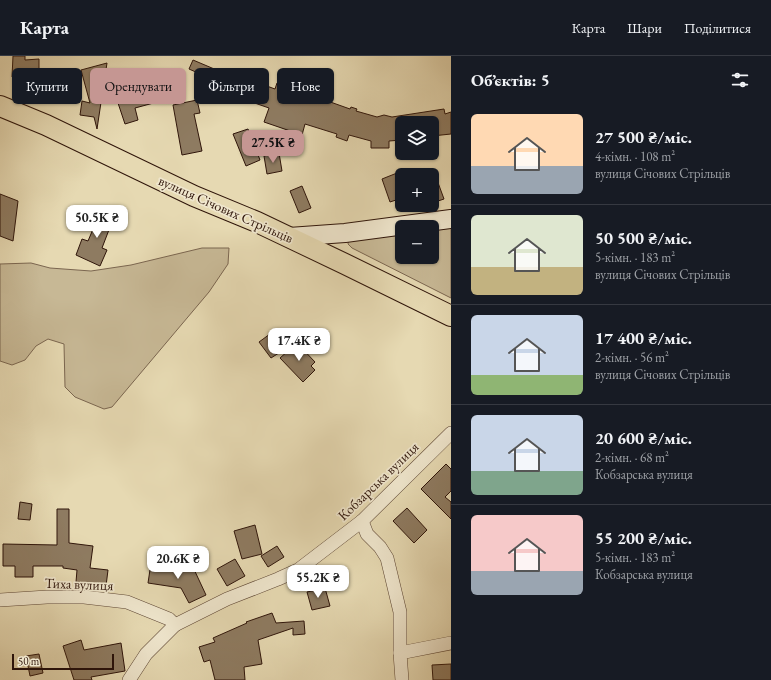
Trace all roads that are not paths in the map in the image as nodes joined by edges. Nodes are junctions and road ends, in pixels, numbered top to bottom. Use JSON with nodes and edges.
{"nodes":[{"id":1,"x":0,"y":106,"type":"edge"},
{"id":2,"x":451,"y":219,"type":"edge"},
{"id":3,"x":345,"y":233,"type":"junction"},
{"id":4,"x":289,"y":237,"type":"junction"},
{"id":5,"x":345,"y":264,"type":"junction"},
{"id":6,"x":451,"y":316,"type":"edge"},
{"id":7,"x":451,"y":432,"type":"edge"},
{"id":8,"x":362,"y":521,"type":"junction"},
{"id":9,"x":0,"y":600,"type":"edge"},
{"id":10,"x":175,"y":625,"type":"junction"},
{"id":11,"x":451,"y":644,"type":"edge"},
{"id":12,"x":400,"y":653,"type":"junction"},
{"id":13,"x":128,"y":680,"type":"edge"},
{"id":14,"x":402,"y":680,"type":"edge"}],
"edges":[{"from":1,"to":4,"type":"main road","name":"вулиця Січових Стрільців"},
{"from":2,"to":3,"type":"main road"},
{"from":3,"to":4,"type":"main road"},
{"from":3,"to":5,"type":"main road"},
{"from":4,"to":5,"type":"main road","name":"вулиця Січових Стрільців"},
{"from":5,"to":6,"type":"main road","name":"вулиця Січових Стрільців"},
{"from":7,"to":8,"type":"street","name":"Кобзарська вулиця"},
{"from":8,"to":10,"type":"street","name":"Кобзарська вулиця"},
{"from":8,"to":12,"type":"street"},
{"from":9,"to":10,"type":"street","name":"Тиха вулиця"},
{"from":10,"to":13,"type":"street","name":"Кобзарська вулиця"},
{"from":11,"to":12,"type":"street"},
{"from":12,"to":14,"type":"street"}]}
